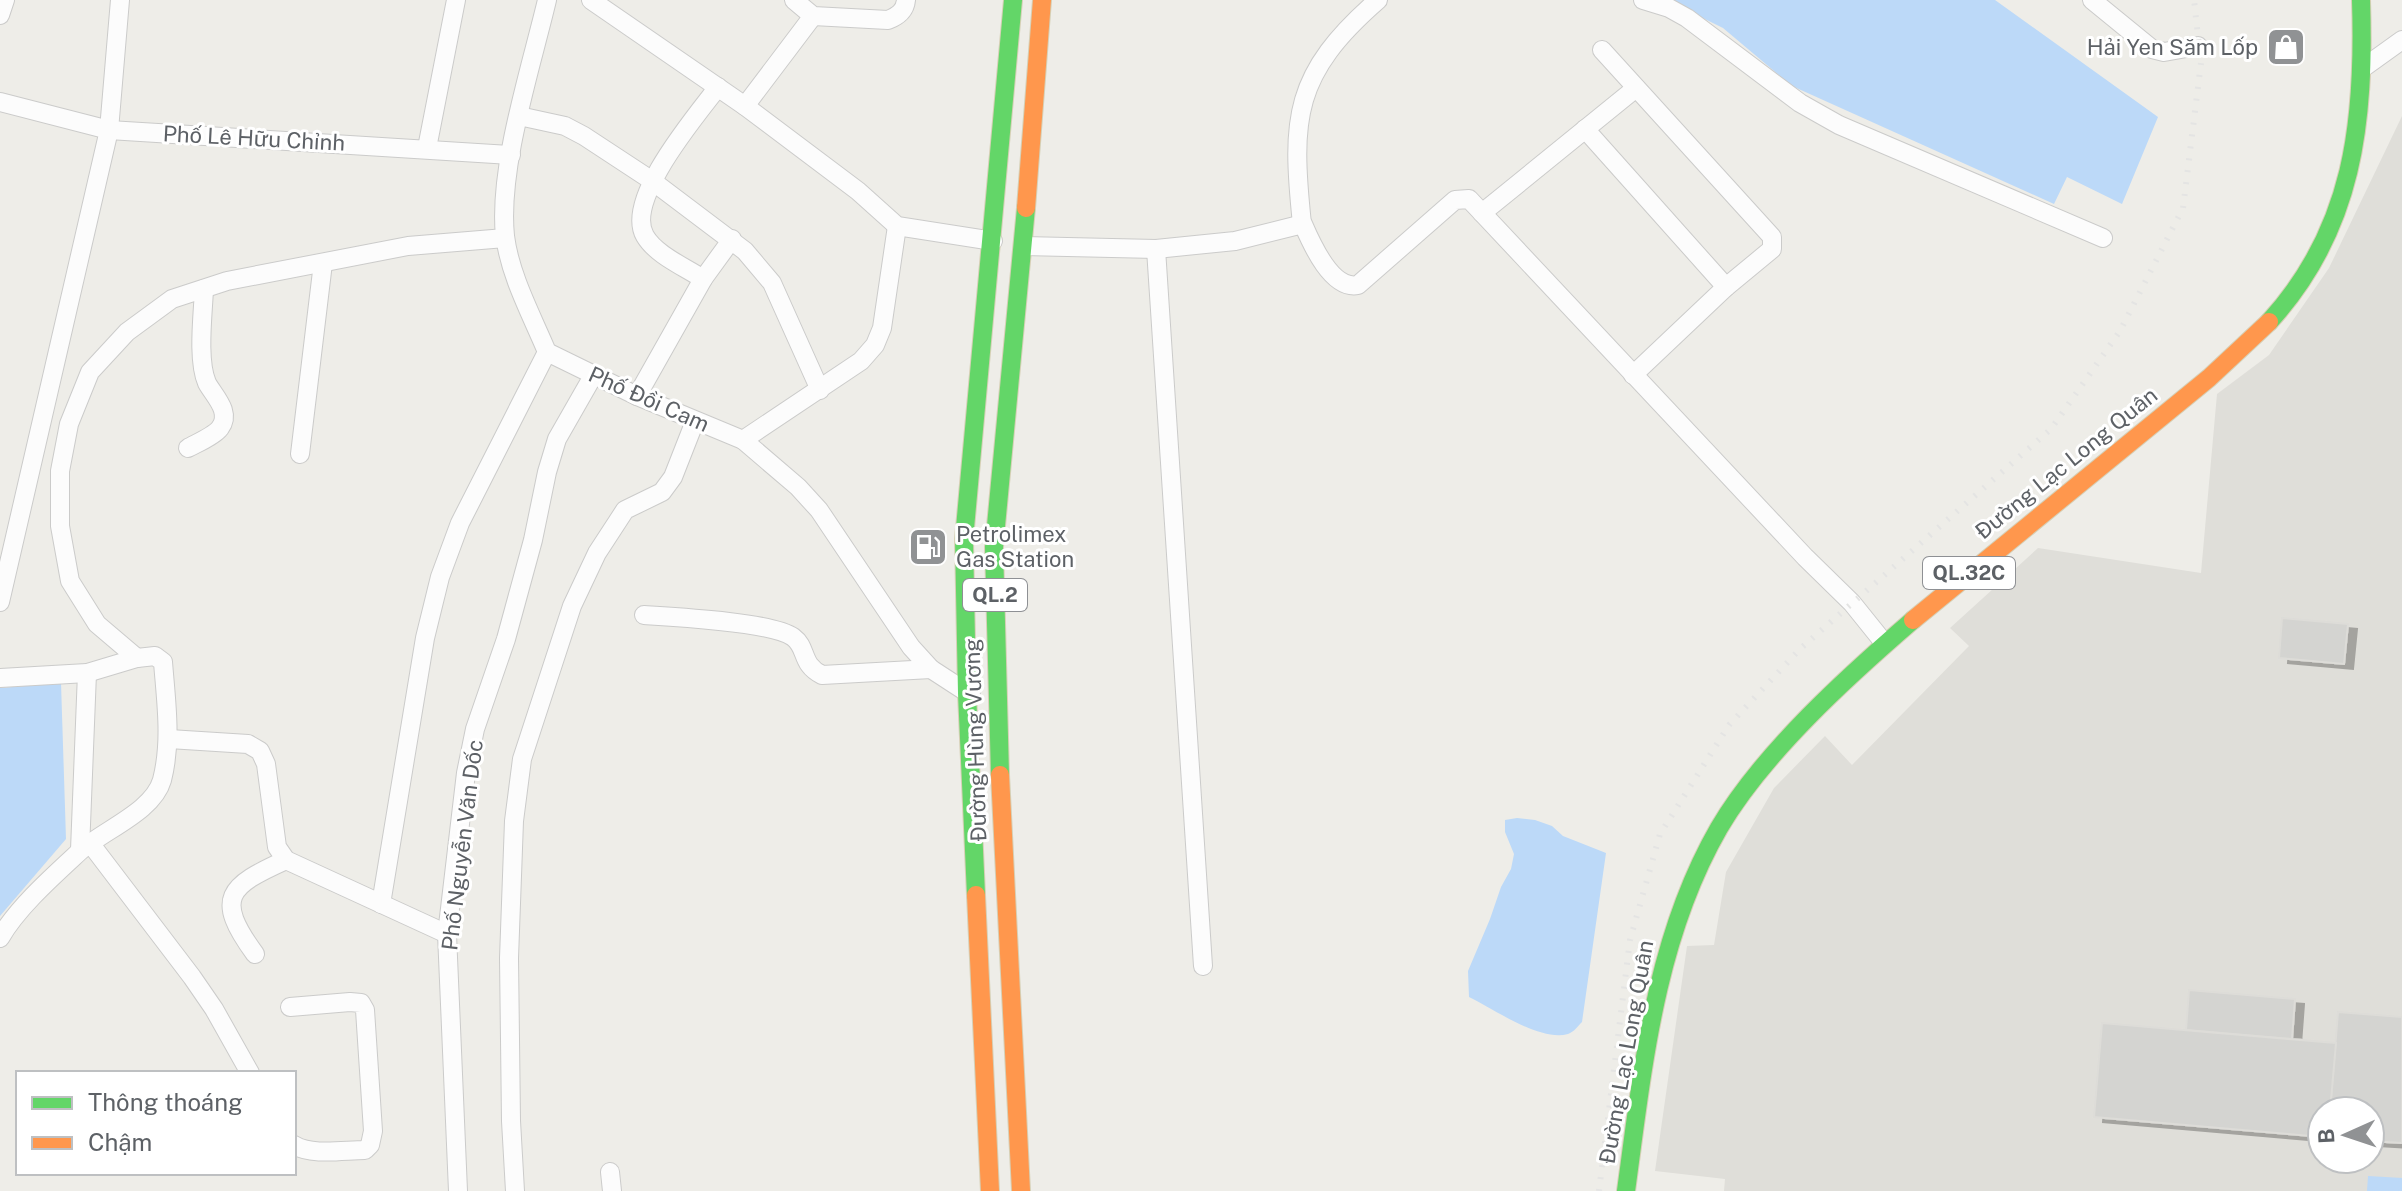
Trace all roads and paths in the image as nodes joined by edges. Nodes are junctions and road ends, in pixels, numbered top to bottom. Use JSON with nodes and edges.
{"nodes":[{"id":1,"x":5,"y":0,"type":"edge"},
{"id":2,"x":120,"y":0,"type":"edge"},
{"id":3,"x":456,"y":0,"type":"edge"},
{"id":4,"x":547,"y":0,"type":"edge"},
{"id":5,"x":591,"y":0,"type":"edge"},
{"id":6,"x":794,"y":0,"type":"edge"},
{"id":7,"x":906,"y":0,"type":"edge"},
{"id":8,"x":1013,"y":0,"type":"edge"},
{"id":9,"x":1042,"y":0,"type":"edge"},
{"id":10,"x":1378,"y":0,"type":"edge"},
{"id":11,"x":1643,"y":0,"type":"edge"},
{"id":12,"x":2092,"y":0,"type":"edge"},
{"id":13,"x":2361,"y":0,"type":"edge"},
{"id":14,"x":0,"y":15,"type":"edge"},
{"id":15,"x":813,"y":16,"type":"junction"},
{"id":16,"x":2402,"y":40,"type":"edge"},
{"id":17,"x":2198,"y":46,"type":"dead end"},
{"id":18,"x":1602,"y":50,"type":"dead end"},
{"id":19,"x":2363,"y":68,"type":"junction"},
{"id":20,"x":718,"y":87,"type":"junction"},
{"id":21,"x":1636,"y":88,"type":"junction"},
{"id":22,"x":0,"y":102,"type":"edge"},
{"id":23,"x":745,"y":106,"type":"junction"},
{"id":24,"x":519,"y":116,"type":"junction"},
{"id":25,"x":1585,"y":129,"type":"junction"},
{"id":26,"x":109,"y":130,"type":"junction"},
{"id":27,"x":427,"y":148,"type":"junction"},
{"id":28,"x":511,"y":155,"type":"junction"},
{"id":29,"x":651,"y":180,"type":"junction"},
{"id":30,"x":1482,"y":213,"type":"junction"},
{"id":31,"x":1302,"y":224,"type":"junction"},
{"id":32,"x":897,"y":226,"type":"junction"},
{"id":33,"x":505,"y":238,"type":"junction"},
{"id":34,"x":2103,"y":238,"type":"dead end"},
{"id":35,"x":732,"y":239,"type":"junction"},
{"id":36,"x":993,"y":241,"type":"junction"},
{"id":37,"x":1023,"y":246,"type":"junction"},
{"id":38,"x":1156,"y":249,"type":"junction"},
{"id":39,"x":323,"y":263,"type":"junction"},
{"id":40,"x":703,"y":279,"type":"junction"},
{"id":41,"x":1726,"y":287,"type":"junction"},
{"id":42,"x":204,"y":289,"type":"junction"},
{"id":43,"x":547,"y":352,"type":"junction"},
{"id":44,"x":1633,"y":375,"type":"junction"},
{"id":45,"x":593,"y":376,"type":"junction"},
{"id":46,"x":820,"y":390,"type":"junction"},
{"id":47,"x":637,"y":396,"type":"junction"},
{"id":48,"x":695,"y":421,"type":"junction"},
{"id":49,"x":743,"y":440,"type":"junction"},
{"id":50,"x":188,"y":448,"type":"dead end"},
{"id":51,"x":300,"y":454,"type":"dead end"},
{"id":52,"x":0,"y":602,"type":"edge"},
{"id":53,"x":644,"y":615,"type":"dead end"},
{"id":54,"x":1885,"y":644,"type":"junction"},
{"id":55,"x":137,"y":658,"type":"junction"},
{"id":56,"x":931,"y":669,"type":"junction"},
{"id":57,"x":87,"y":673,"type":"junction"},
{"id":58,"x":0,"y":678,"type":"edge"},
{"id":59,"x":967,"y":693,"type":"junction"},
{"id":60,"x":996,"y":707,"type":"junction"},
{"id":61,"x":169,"y":739,"type":"junction"},
{"id":62,"x":85,"y":847,"type":"junction"},
{"id":63,"x":286,"y":860,"type":"junction"},
{"id":64,"x":381,"y":904,"type":"junction"},
{"id":65,"x":447,"y":934,"type":"junction"},
{"id":66,"x":0,"y":938,"type":"edge"},
{"id":67,"x":255,"y":954,"type":"dead end"},
{"id":68,"x":1203,"y":966,"type":"dead end"},
{"id":69,"x":290,"y":1007,"type":"dead end"},
{"id":70,"x":249,"y":1071,"type":"edge"},
{"id":71,"x":296,"y":1147,"type":"edge"},
{"id":72,"x":610,"y":1172,"type":"dead end"},
{"id":73,"x":458,"y":1191,"type":"edge"},
{"id":74,"x":515,"y":1191,"type":"edge"},
{"id":75,"x":612,"y":1191,"type":"edge"},
{"id":76,"x":990,"y":1191,"type":"edge"},
{"id":77,"x":1021,"y":1191,"type":"edge"},
{"id":78,"x":1626,"y":1191,"type":"edge"}],
"edges":[{"from":1,"to":14,"type":"street"},
{"from":2,"to":26,"type":"street"},
{"from":3,"to":27,"type":"street"},
{"from":4,"to":24,"type":"street"},
{"from":5,"to":20,"type":"street"},
{"from":6,"to":15,"type":"street"},
{"from":7,"to":15,"type":"street"},
{"from":8,"to":36,"type":"main road","name":"Đường Hùng Vương","number":"QL.2"},
{"from":9,"to":37,"type":"main road","name":"Đường Hùng Vương","number":"QL.2"},
{"from":10,"to":31,"type":"street"},
{"from":11,"to":34,"type":"street"},
{"from":12,"to":17,"type":"street"},
{"from":13,"to":19,"type":"main road","name":"Đường Lạc Long Quân","number":"QL.32C"},
{"from":15,"to":23,"type":"street"},
{"from":16,"to":19,"type":"street"},
{"from":18,"to":21,"type":"street"},
{"from":19,"to":54,"type":"main road","name":"Đường Lạc Long Quân","number":"QL.32C"},
{"from":20,"to":23,"type":"street"},
{"from":20,"to":29,"type":"street"},
{"from":21,"to":25,"type":"street"},
{"from":21,"to":41,"type":"street"},
{"from":22,"to":26,"type":"street","name":"Phố Lê Hữu Chỉnh"},
{"from":23,"to":32,"type":"street"},
{"from":24,"to":28,"type":"street"},
{"from":24,"to":29,"type":"street"},
{"from":25,"to":30,"type":"street"},
{"from":25,"to":41,"type":"street"},
{"from":26,"to":27,"type":"street","name":"Phố Lê Hữu Chỉnh"},
{"from":26,"to":52,"type":"street"},
{"from":27,"to":28,"type":"street","name":"Phố Lê Hữu Chỉnh"},
{"from":28,"to":33,"type":"street"},
{"from":29,"to":35,"type":"street"},
{"from":29,"to":40,"type":"street"},
{"from":30,"to":31,"type":"street"},
{"from":30,"to":44,"type":"street"},
{"from":31,"to":38,"type":"street"},
{"from":32,"to":36,"type":"street"},
{"from":32,"to":46,"type":"street"},
{"from":33,"to":39,"type":"street"},
{"from":33,"to":43,"type":"street"},
{"from":35,"to":40,"type":"street"},
{"from":35,"to":46,"type":"street"},
{"from":36,"to":59,"type":"main road","name":"Đường Hùng Vương","number":"QL.2"},
{"from":37,"to":38,"type":"street"},
{"from":37,"to":60,"type":"main road","name":"Đường Hùng Vương","number":"QL.2"},
{"from":38,"to":68,"type":"street"},
{"from":39,"to":42,"type":"street"},
{"from":39,"to":51,"type":"street"},
{"from":40,"to":47,"type":"street"},
{"from":41,"to":44,"type":"street"},
{"from":42,"to":50,"type":"street"},
{"from":42,"to":55,"type":"street"},
{"from":43,"to":45,"type":"street","name":"Phố Đồi Cam"},
{"from":43,"to":64,"type":"street"},
{"from":44,"to":54,"type":"street"},
{"from":45,"to":47,"type":"street","name":"Phố Đồi Cam"},
{"from":45,"to":65,"type":"street","name":"Phố Nguyễn Văn Dốc"},
{"from":46,"to":49,"type":"street"},
{"from":47,"to":48,"type":"street","name":"Phố Đồi Cam"},
{"from":48,"to":49,"type":"street","name":"Phố Đồi Cam"},
{"from":48,"to":74,"type":"street"},
{"from":49,"to":56,"type":"street","name":"Phố Đồi Cam"},
{"from":53,"to":56,"type":"street"},
{"from":54,"to":78,"type":"main road","name":"Đường Lạc Long Quân","number":"QL.32C"},
{"from":55,"to":57,"type":"street"},
{"from":55,"to":61,"type":"street"},
{"from":56,"to":59,"type":"street","name":"Phố Đồi Cam"},
{"from":57,"to":58,"type":"street"},
{"from":57,"to":62,"type":"street"},
{"from":59,"to":60,"type":"street","name":"Phố Đồi Cam"},
{"from":59,"to":76,"type":"main road","name":"Đường Hùng Vương","number":"QL.2"},
{"from":60,"to":77,"type":"main road","name":"Đường Hùng Vương","number":"QL.2"},
{"from":61,"to":62,"type":"street"},
{"from":61,"to":63,"type":"street"},
{"from":62,"to":66,"type":"street"},
{"from":62,"to":70,"type":"street"},
{"from":63,"to":64,"type":"street"},
{"from":63,"to":67,"type":"street"},
{"from":64,"to":65,"type":"street"},
{"from":65,"to":73,"type":"street","name":"Phố Nguyễn Văn Dốc"},
{"from":69,"to":71,"type":"street"},
{"from":72,"to":75,"type":"street"}]}
